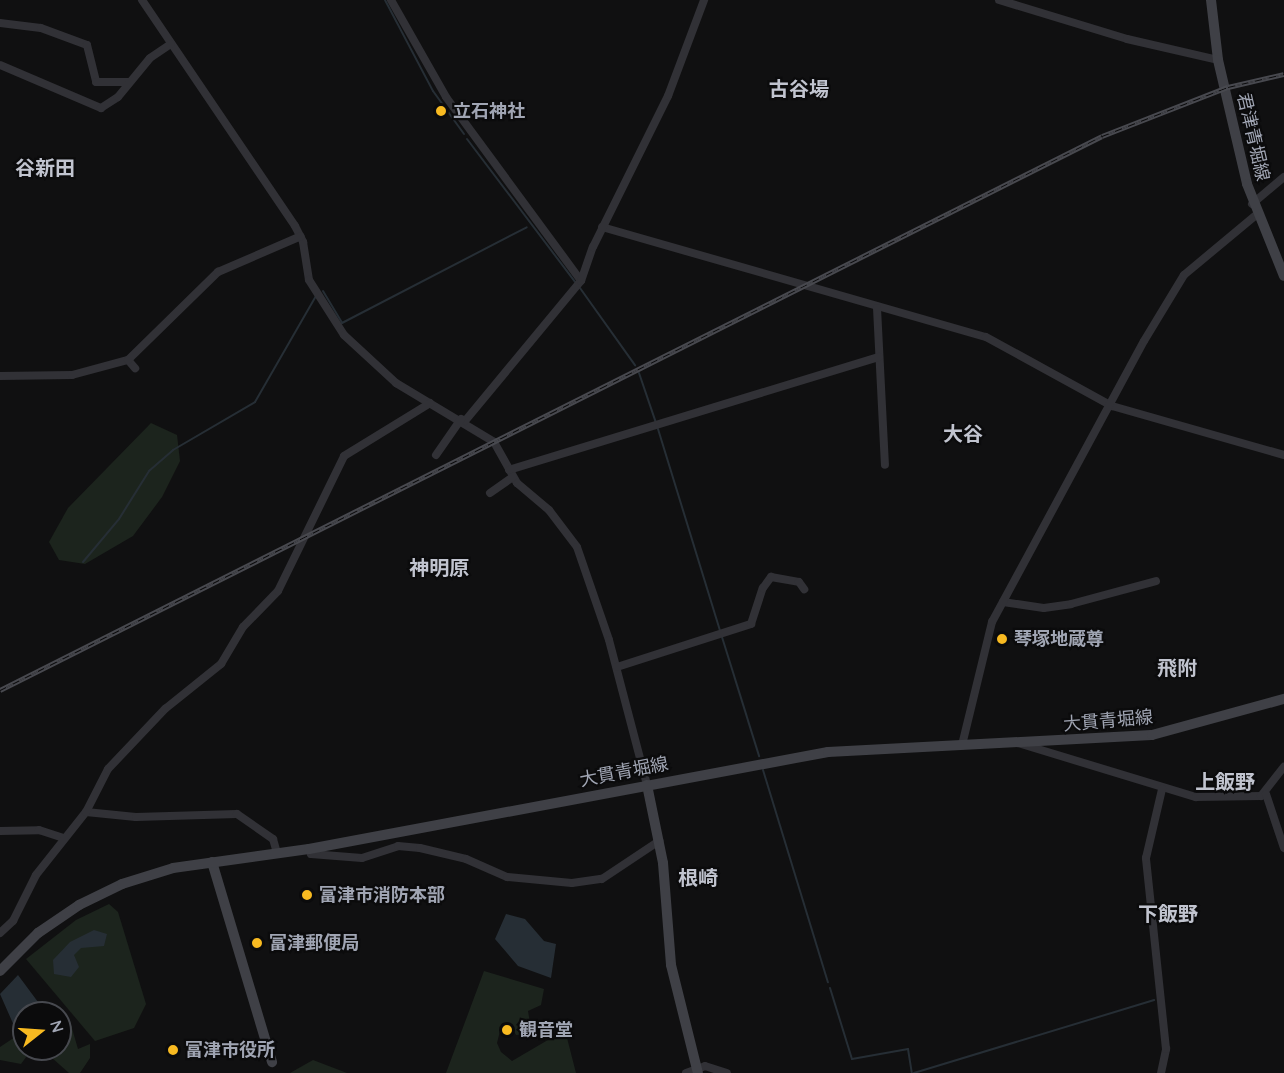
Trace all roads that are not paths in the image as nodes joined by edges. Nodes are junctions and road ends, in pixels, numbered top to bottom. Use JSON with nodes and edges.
{"nodes":[{"id":1,"x":142,"y":0,"type":"edge"},
{"id":2,"x":391,"y":0,"type":"edge"},
{"id":3,"x":704,"y":0,"type":"edge"},
{"id":4,"x":999,"y":0,"type":"edge"},
{"id":5,"x":1211,"y":0,"type":"edge"},
{"id":6,"x":1025,"y":4,"type":"edge"},
{"id":7,"x":0,"y":23,"type":"edge"},
{"id":8,"x":171,"y":44,"type":"junction"},
{"id":9,"x":1218,"y":60,"type":"junction"},
{"id":10,"x":0,"y":65,"type":"edge"},
{"id":11,"x":129,"y":82,"type":"junction"},
{"id":12,"x":1284,"y":177,"type":"edge"},
{"id":13,"x":1252,"y":204,"type":"junction"},
{"id":14,"x":1256,"y":215,"type":"junction"},
{"id":15,"x":602,"y":227,"type":"junction"},
{"id":16,"x":301,"y":236,"type":"junction"},
{"id":17,"x":1284,"y":276,"type":"edge"},
{"id":18,"x":581,"y":281,"type":"junction"},
{"id":19,"x":877,"y":308,"type":"junction"},
{"id":20,"x":879,"y":357,"type":"junction"},
{"id":21,"x":128,"y":360,"type":"junction"},
{"id":22,"x":135,"y":368,"type":"dead end"},
{"id":23,"x":0,"y":376,"type":"edge"},
{"id":24,"x":430,"y":403,"type":"junction"},
{"id":25,"x":1112,"y":405,"type":"junction"},
{"id":26,"x":463,"y":420,"type":"junction"},
{"id":27,"x":436,"y":455,"type":"dead end"},
{"id":28,"x":1284,"y":455,"type":"edge"},
{"id":29,"x":885,"y":465,"type":"dead end"},
{"id":30,"x":511,"y":473,"type":"junction"},
{"id":31,"x":490,"y":493,"type":"dead end"},
{"id":32,"x":1156,"y":580,"type":"dead end"},
{"id":33,"x":804,"y":590,"type":"dead end"},
{"id":34,"x":1003,"y":602,"type":"junction"},
{"id":35,"x":617,"y":667,"type":"junction"},
{"id":36,"x":1284,"y":699,"type":"edge"},
{"id":37,"x":1018,"y":743,"type":"junction"},
{"id":38,"x":962,"y":745,"type":"junction"},
{"id":39,"x":1284,"y":767,"type":"edge"},
{"id":40,"x":647,"y":785,"type":"junction"},
{"id":41,"x":1162,"y":789,"type":"junction"},
{"id":42,"x":1266,"y":794,"type":"junction"},
{"id":43,"x":86,"y":812,"type":"junction"},
{"id":44,"x":0,"y":831,"type":"edge"},
{"id":45,"x":1282,"y":833,"type":"edge"},
{"id":46,"x":63,"y":838,"type":"junction"},
{"id":47,"x":658,"y":840,"type":"junction"},
{"id":48,"x":1284,"y":848,"type":"edge"},
{"id":49,"x":309,"y":849,"type":"junction"},
{"id":50,"x":278,"y":853,"type":"junction"},
{"id":51,"x":212,"y":862,"type":"junction"},
{"id":52,"x":0,"y":933,"type":"edge"},
{"id":53,"x":0,"y":971,"type":"edge"},
{"id":54,"x":272,"y":1062,"type":"dead end"},
{"id":55,"x":697,"y":1070,"type":"edge"},
{"id":56,"x":686,"y":1073,"type":"edge"},
{"id":57,"x":726,"y":1073,"type":"edge"},
{"id":58,"x":1161,"y":1073,"type":"edge"}],
"edges":[{"from":1,"to":8,"type":"street"},
{"from":2,"to":18,"type":"street"},
{"from":3,"to":15,"type":"street"},
{"from":4,"to":6,"type":"street"},
{"from":5,"to":9,"type":"main road","name":"君津青堀線"},
{"from":6,"to":9,"type":"street"},
{"from":7,"to":11,"type":"street"},
{"from":8,"to":11,"type":"street"},
{"from":8,"to":16,"type":"street"},
{"from":9,"to":13,"type":"main road","name":"君津青堀線"},
{"from":10,"to":11,"type":"street"},
{"from":12,"to":13,"type":"street"},
{"from":13,"to":14,"type":"main road","name":"君津青堀線"},
{"from":14,"to":17,"type":"main road","name":"君津青堀線"},
{"from":14,"to":25,"type":"street"},
{"from":15,"to":18,"type":"street"},
{"from":15,"to":19,"type":"street"},
{"from":16,"to":21,"type":"street"},
{"from":16,"to":24,"type":"street"},
{"from":18,"to":26,"type":"street"},
{"from":19,"to":20,"type":"street"},
{"from":19,"to":25,"type":"street"},
{"from":20,"to":29,"type":"street"},
{"from":20,"to":30,"type":"street"},
{"from":21,"to":22,"type":"street"},
{"from":21,"to":23,"type":"street"},
{"from":24,"to":26,"type":"street"},
{"from":24,"to":43,"type":"street"},
{"from":25,"to":28,"type":"street"},
{"from":25,"to":34,"type":"street"},
{"from":26,"to":27,"type":"street"},
{"from":26,"to":30,"type":"street"},
{"from":30,"to":31,"type":"street"},
{"from":30,"to":35,"type":"street"},
{"from":32,"to":34,"type":"street"},
{"from":33,"to":35,"type":"street"},
{"from":34,"to":38,"type":"street"},
{"from":35,"to":40,"type":"street"},
{"from":36,"to":37,"type":"main road","name":"大貫青堀線"},
{"from":37,"to":38,"type":"main road","name":"大貫青堀線"},
{"from":37,"to":41,"type":"street"},
{"from":38,"to":40,"type":"main road","name":"大貫青堀線"},
{"from":39,"to":42,"type":"street"},
{"from":40,"to":47,"type":"main road"},
{"from":40,"to":49,"type":"main road","name":"大貫青堀線"},
{"from":41,"to":42,"type":"street"},
{"from":41,"to":58,"type":"street"},
{"from":42,"to":45,"type":"street"},
{"from":43,"to":46,"type":"street"},
{"from":43,"to":50,"type":"street"},
{"from":44,"to":46,"type":"street"},
{"from":45,"to":48,"type":"street"},
{"from":46,"to":52,"type":"street"},
{"from":47,"to":49,"type":"street"},
{"from":47,"to":55,"type":"main road"},
{"from":49,"to":50,"type":"main road","name":"大貫青堀線"},
{"from":50,"to":51,"type":"main road","name":"大貫青堀線"},
{"from":51,"to":53,"type":"main road","name":"大貫青堀線"},
{"from":51,"to":54,"type":"main road"},
{"from":55,"to":56,"type":"street"},
{"from":55,"to":57,"type":"street"}]}
